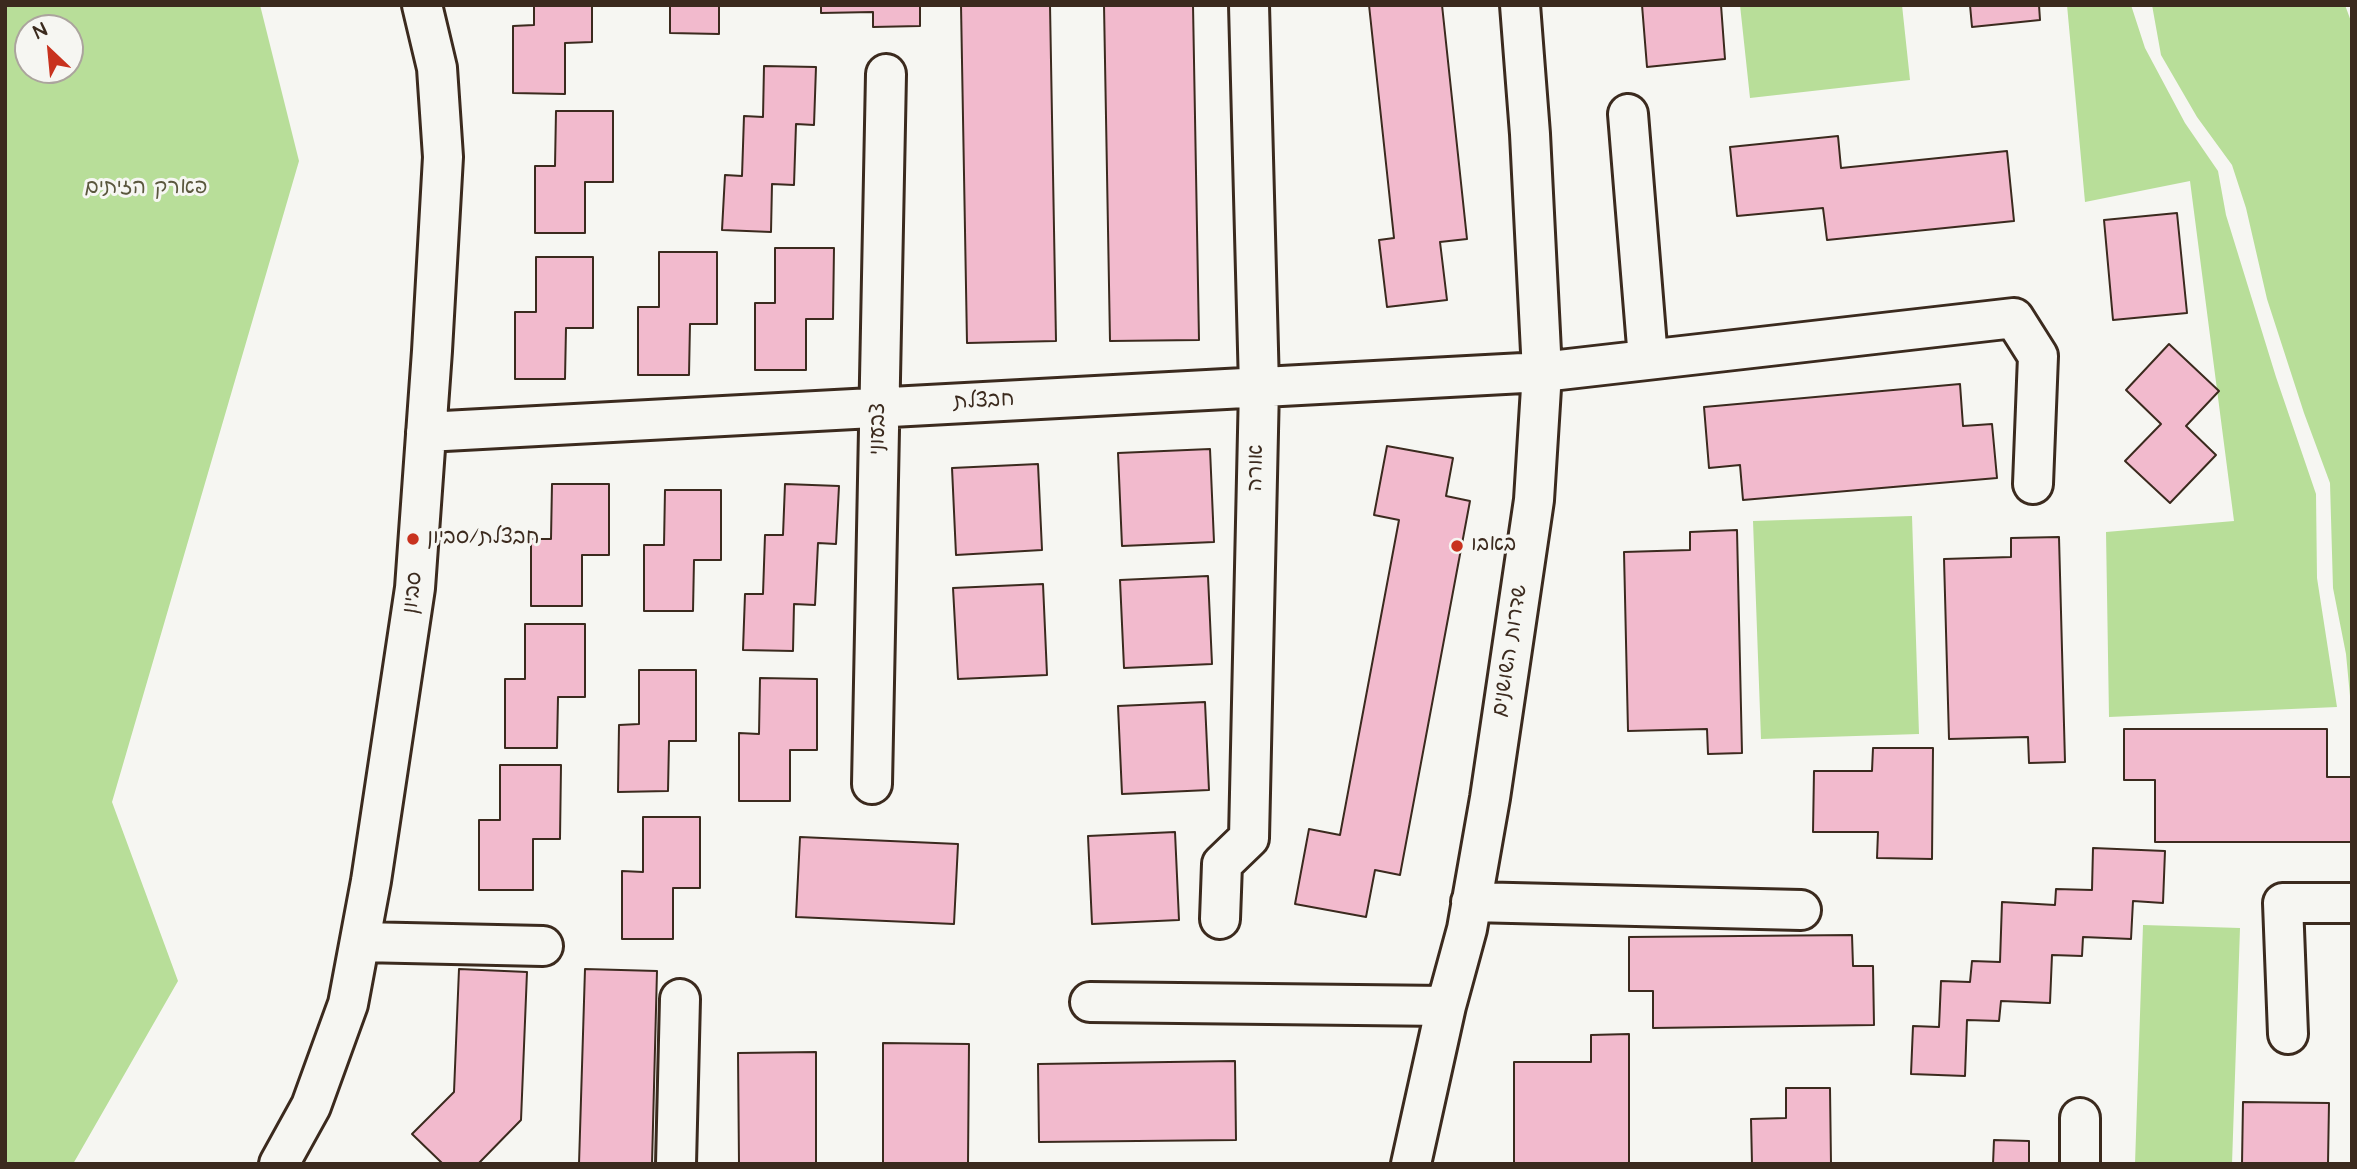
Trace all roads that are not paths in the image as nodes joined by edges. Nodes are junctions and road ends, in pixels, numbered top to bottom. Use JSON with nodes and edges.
{"nodes":[{"id":1,"x":422,"y":5,"type":"edge"},
{"id":2,"x":1249,"y":5,"type":"edge"},
{"id":3,"x":1520,"y":5,"type":"edge"},
{"id":4,"x":886,"y":74,"type":"dead end"},
{"id":5,"x":1628,"y":114,"type":"dead end"},
{"id":6,"x":1648,"y":359,"type":"junction"},
{"id":7,"x":1542,"y":372,"type":"junction"},
{"id":8,"x":1259,"y":387,"type":"junction"},
{"id":9,"x":879,"y":408,"type":"junction"},
{"id":10,"x":426,"y":432,"type":"junction"},
{"id":11,"x":2033,"y":484,"type":"dead end"},
{"id":12,"x":872,"y":785,"type":"dead end"},
{"id":13,"x":1471,"y":902,"type":"junction"},
{"id":14,"x":2352,"y":903,"type":"edge"},
{"id":15,"x":1801,"y":910,"type":"dead end"},
{"id":16,"x":1220,"y":919,"type":"dead end"},
{"id":17,"x":360,"y":942,"type":"junction"},
{"id":18,"x":543,"y":946,"type":"dead end"},
{"id":19,"x":680,"y":999,"type":"dead end"},
{"id":20,"x":1090,"y":1002,"type":"dead end"},
{"id":21,"x":1446,"y":1006,"type":"junction"},
{"id":22,"x":2288,"y":1034,"type":"dead end"},
{"id":23,"x":2080,"y":1118,"type":"dead end"},
{"id":24,"x":279,"y":1164,"type":"edge"},
{"id":25,"x":676,"y":1164,"type":"edge"},
{"id":26,"x":1410,"y":1164,"type":"edge"},
{"id":27,"x":2080,"y":1164,"type":"edge"}],
"edges":[{"from":1,"to":10,"type":"street","name":"סביון"},
{"from":2,"to":8,"type":"street","name":"אורה"},
{"from":3,"to":7,"type":"street","name":"שדרות השושנים"},
{"from":4,"to":9,"type":"street","name":"צבעוני"},
{"from":5,"to":6,"type":"street"},
{"from":6,"to":7,"type":"street","name":"חבצלת"},
{"from":6,"to":11,"type":"street","name":"חבצלת"},
{"from":7,"to":8,"type":"street","name":"חבצלת"},
{"from":7,"to":13,"type":"street","name":"שדרות השושנים"},
{"from":8,"to":9,"type":"street","name":"חבצלת"},
{"from":8,"to":16,"type":"street","name":"אורה"},
{"from":9,"to":10,"type":"street","name":"חבצלת"},
{"from":9,"to":12,"type":"street","name":"צבעוני"},
{"from":10,"to":17,"type":"street","name":"סביון"},
{"from":13,"to":15,"type":"street"},
{"from":13,"to":21,"type":"street","name":"שדרות השושנים"},
{"from":14,"to":22,"type":"street"},
{"from":17,"to":18,"type":"street"},
{"from":17,"to":24,"type":"street","name":"סביון"},
{"from":19,"to":25,"type":"street"},
{"from":20,"to":21,"type":"street"},
{"from":21,"to":26,"type":"street","name":"שדרות השושנים"},
{"from":23,"to":27,"type":"street"}]}
